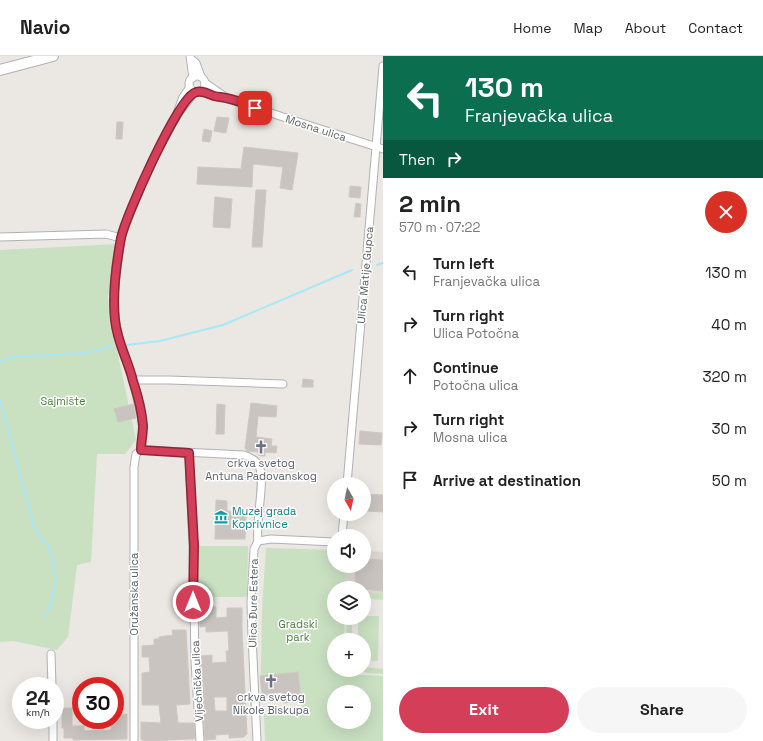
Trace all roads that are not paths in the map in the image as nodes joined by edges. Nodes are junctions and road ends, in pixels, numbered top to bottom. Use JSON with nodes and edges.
{"nodes":[{"id":1,"x":53,"y":56,"type":"edge"},
{"id":2,"x":191,"y":57,"type":"edge"},
{"id":3,"x":383,"y":66,"type":"edge"},
{"id":4,"x":0,"y":70,"type":"edge"},
{"id":5,"x":193,"y":78,"type":"junction"},
{"id":6,"x":203,"y":80,"type":"junction"},
{"id":7,"x":196,"y":90,"type":"junction"},
{"id":8,"x":227,"y":98,"type":"junction"},
{"id":9,"x":376,"y":146,"type":"junction"},
{"id":10,"x":383,"y":149,"type":"edge"},
{"id":11,"x":0,"y":237,"type":"edge"},
{"id":12,"x":121,"y":238,"type":"junction"},
{"id":13,"x":133,"y":380,"type":"junction"},
{"id":14,"x":283,"y":384,"type":"dead end"},
{"id":15,"x":141,"y":450,"type":"junction"},
{"id":16,"x":189,"y":453,"type":"junction"},
{"id":17,"x":349,"y":477,"type":"edge"},
{"id":18,"x":258,"y":541,"type":"junction"},
{"id":19,"x":327,"y":542,"type":"edge"},
{"id":20,"x":51,"y":654,"type":"dead end"},
{"id":21,"x":52,"y":677,"type":"edge"},
{"id":22,"x":53,"y":729,"type":"edge"},
{"id":23,"x":53,"y":741,"type":"edge"},
{"id":24,"x":134,"y":741,"type":"edge"},
{"id":25,"x":200,"y":741,"type":"edge"},
{"id":26,"x":257,"y":741,"type":"edge"}],
"edges":[{"from":1,"to":4,"type":"main road"},
{"from":2,"to":5,"type":"street"},
{"from":2,"to":6,"type":"street"},
{"from":3,"to":9,"type":"street","name":"Ulica Matije Gupca"},
{"from":5,"to":6,"type":"street"},
{"from":5,"to":7,"type":"street"},
{"from":6,"to":7,"type":"street"},
{"from":6,"to":8,"type":"street","name":"Mosna ulica"},
{"from":7,"to":8,"type":"street","name":"Mosna ulica"},
{"from":7,"to":12,"type":"street","name":"Oružanska ulica"},
{"from":8,"to":9,"type":"street","name":"Mosna ulica"},
{"from":9,"to":10,"type":"street","name":"Mosna ulica"},
{"from":9,"to":17,"type":"street","name":"Ulica Matije Gupca"},
{"from":11,"to":12,"type":"street"},
{"from":12,"to":13,"type":"street","name":"Oružanska ulica"},
{"from":13,"to":14,"type":"street"},
{"from":13,"to":15,"type":"street","name":"Oružanska ulica"},
{"from":15,"to":16,"type":"street"},
{"from":15,"to":24,"type":"street","name":"Oružanska ulica"},
{"from":16,"to":18,"type":"street","name":"Ulica Đure Estera"},
{"from":16,"to":25,"type":"street","name":"Vijećnička ulica"},
{"from":18,"to":19,"type":"street"},
{"from":18,"to":26,"type":"street","name":"Ulica Đure Estera"},
{"from":20,"to":21,"type":"street"},
{"from":22,"to":23,"type":"street"}]}
